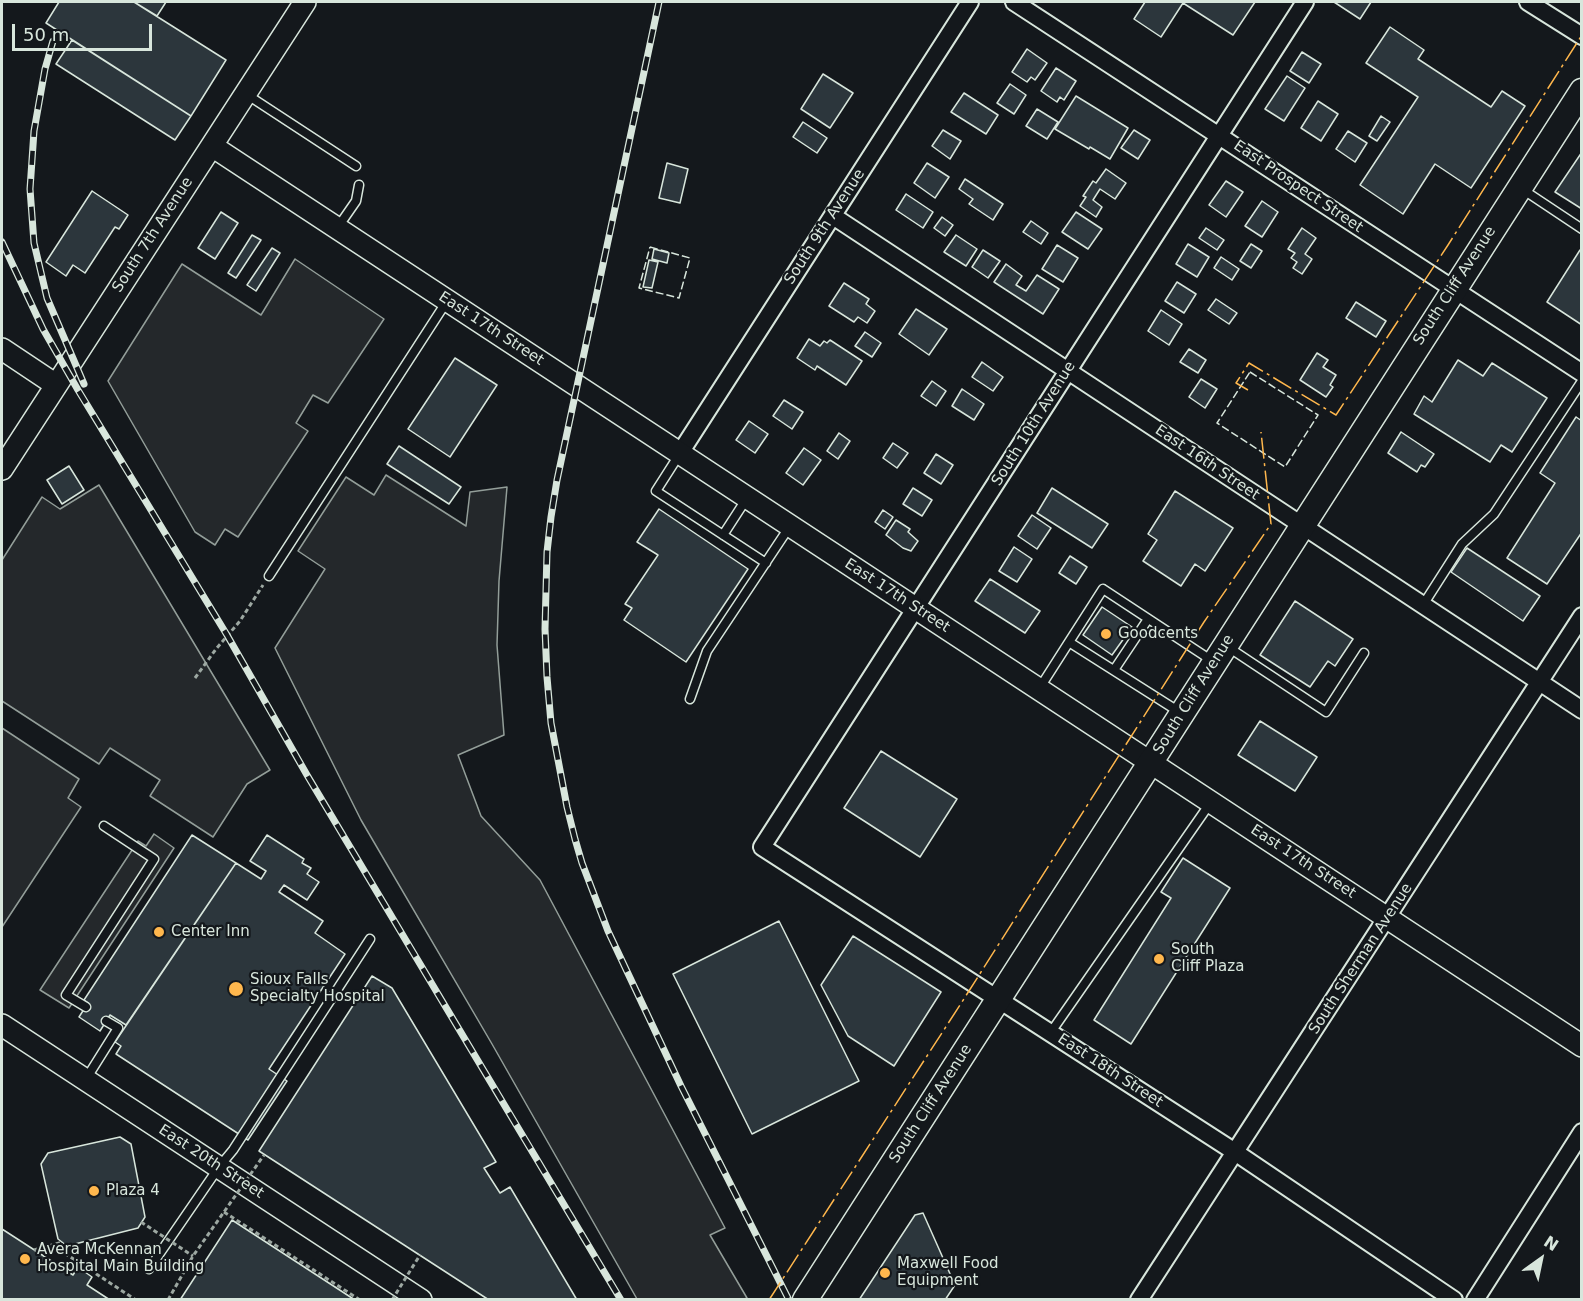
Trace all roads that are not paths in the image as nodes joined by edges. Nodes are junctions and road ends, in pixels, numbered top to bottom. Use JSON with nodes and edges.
{"nodes":[{"id":1,"x":305,"y":2,"type":"edge"},
{"id":2,"x":970,"y":2,"type":"edge"},
{"id":3,"x":1014,"y":2,"type":"edge"},
{"id":4,"x":1305,"y":2,"type":"edge"},
{"id":5,"x":1528,"y":2,"type":"edge"},
{"id":6,"x":1581,"y":36,"type":"edge"},
{"id":7,"x":1581,"y":91,"type":"edge"},
{"id":8,"x":245,"y":94,"type":"junction"},
{"id":9,"x":1219,"y":134,"type":"junction"},
{"id":10,"x":212,"y":146,"type":"junction"},
{"id":11,"x":356,"y":166,"type":"dead end"},
{"id":12,"x":359,"y":185,"type":"dead end"},
{"id":13,"x":1519,"y":187,"type":"junction"},
{"id":14,"x":833,"y":216,"type":"junction"},
{"id":15,"x":337,"y":228,"type":"junction"},
{"id":16,"x":1581,"y":229,"type":"edge"},
{"id":17,"x":1453,"y":289,"type":"junction"},
{"id":18,"x":447,"y":300,"type":"junction"},
{"id":19,"x":2,"y":349,"type":"edge"},
{"id":20,"x":1068,"y":370,"type":"junction"},
{"id":21,"x":1581,"y":373,"type":"edge"},
{"id":22,"x":1581,"y":381,"type":"edge"},
{"id":23,"x":56,"y":385,"type":"junction"},
{"id":24,"x":680,"y":453,"type":"junction"},
{"id":25,"x":2,"y":469,"type":"edge"},
{"id":26,"x":748,"y":498,"type":"junction"},
{"id":27,"x":1302,"y":525,"type":"junction"},
{"id":28,"x":790,"y":526,"type":"junction"},
{"id":29,"x":723,"y":535,"type":"junction"},
{"id":30,"x":766,"y":563,"type":"junction"},
{"id":31,"x":269,"y":576,"type":"road end"},
{"id":32,"x":1423,"y":605,"type":"junction"},
{"id":33,"x":916,"y":609,"type":"junction"},
{"id":34,"x":1581,"y":616,"type":"edge"},
{"id":35,"x":1148,"y":619,"type":"junction"},
{"id":36,"x":1069,"y":642,"type":"junction"},
{"id":37,"x":1364,"y":652,"type":"dead end"},
{"id":38,"x":1220,"y":654,"type":"junction"},
{"id":39,"x":1114,"y":670,"type":"junction"},
{"id":40,"x":1540,"y":682,"type":"junction"},
{"id":41,"x":1039,"y":689,"type":"junction"},
{"id":42,"x":690,"y":699,"type":"dead end"},
{"id":43,"x":1581,"y":710,"type":"edge"},
{"id":44,"x":1182,"y":713,"type":"junction"},
{"id":45,"x":1151,"y":762,"type":"junction"},
{"id":46,"x":1211,"y":801,"type":"junction"},
{"id":47,"x":104,"y":826,"type":"dead end"},
{"id":48,"x":762,"y":847,"type":"joint"},
{"id":49,"x":1388,"y":918,"type":"junction"},
{"id":50,"x":370,"y":939,"type":"dead end"},
{"id":51,"x":998,"y":998,"type":"junction"},
{"id":52,"x":86,"y":1007,"type":"dead end"},
{"id":53,"x":106,"y":1021,"type":"dead end"},
{"id":54,"x":2,"y":1025,"type":"edge"},
{"id":55,"x":1051,"y":1032,"type":"junction"},
{"id":56,"x":1581,"y":1046,"type":"edge"},
{"id":57,"x":86,"y":1080,"type":"junction"},
{"id":58,"x":1581,"y":1131,"type":"edge"},
{"id":59,"x":1235,"y":1152,"type":"junction"},
{"id":60,"x":219,"y":1167,"type":"junction"},
{"id":61,"x":149,"y":1269,"type":"dead end"},
{"id":62,"x":421,"y":1299,"type":"edge"},
{"id":63,"x":805,"y":1299,"type":"edge"},
{"id":64,"x":1139,"y":1299,"type":"edge"},
{"id":65,"x":1454,"y":1299,"type":"edge"},
{"id":66,"x":1474,"y":1299,"type":"edge"}],
"edges":[{"from":1,"to":8,"type":"street","name":"South 7th Avenue"},
{"from":2,"to":14,"type":"street","name":"South 9th Avenue"},
{"from":3,"to":9,"type":"street","name":"East Prospect Street"},
{"from":4,"to":9,"type":"street","name":"South 10th Avenue"},
{"from":5,"to":6,"type":"street"},
{"from":7,"to":13,"type":"main road","name":"South Cliff Avenue"},
{"from":8,"to":10,"type":"street","name":"South 7th Avenue"},
{"from":8,"to":11,"type":"lane"},
{"from":9,"to":17,"type":"street","name":"East Prospect Street"},
{"from":9,"to":20,"type":"street","name":"South 10th Avenue"},
{"from":10,"to":15,"type":"street","name":"East 17th Street"},
{"from":10,"to":23,"type":"street","name":"South 7th Avenue"},
{"from":12,"to":15,"type":"lane"},
{"from":13,"to":16,"type":"lane"},
{"from":13,"to":17,"type":"main road","name":"South Cliff Avenue"},
{"from":14,"to":20,"type":"street","name":"East 16th Street"},
{"from":14,"to":24,"type":"street","name":"South 9th Avenue"},
{"from":15,"to":18,"type":"street","name":"East 17th Street"},
{"from":17,"to":21,"type":"street","name":"East Prospect Street"},
{"from":17,"to":27,"type":"main road","name":"South Cliff Avenue"},
{"from":18,"to":24,"type":"street","name":"East 17th Street"},
{"from":18,"to":31,"type":"lane"},
{"from":19,"to":23,"type":"street"},
{"from":20,"to":27,"type":"street","name":"East 16th Street"},
{"from":20,"to":33,"type":"street","name":"South 10th Avenue"},
{"from":22,"to":32,"type":"lane"},
{"from":23,"to":25,"type":"street","name":"South 7th Avenue"},
{"from":24,"to":26,"type":"street","name":"East 17th Street"},
{"from":24,"to":29,"type":"lane"},
{"from":26,"to":28,"type":"street","name":"East 17th Street"},
{"from":26,"to":29,"type":"lane"},
{"from":27,"to":32,"type":"street","name":"East 16th Street"},
{"from":27,"to":38,"type":"main road","name":"South Cliff Avenue"},
{"from":28,"to":30,"type":"lane"},
{"from":28,"to":33,"type":"street","name":"East 17th Street"},
{"from":29,"to":30,"type":"lane"},
{"from":30,"to":42,"type":"lane"},
{"from":32,"to":40,"type":"street","name":"East 16th Street"},
{"from":33,"to":41,"type":"street","name":"East 17th Street"},
{"from":33,"to":48,"type":"street","name":"South 10th Avenue"},
{"from":34,"to":40,"type":"street","name":"South Sherman Avenue"},
{"from":35,"to":36,"type":"lane"},
{"from":35,"to":38,"type":"lane"},
{"from":35,"to":39,"type":"lane"},
{"from":36,"to":39,"type":"lane"},
{"from":36,"to":41,"type":"lane"},
{"from":37,"to":38,"type":"lane"},
{"from":38,"to":44,"type":"main road","name":"South Cliff Avenue"},
{"from":39,"to":44,"type":"lane"},
{"from":40,"to":43,"type":"street","name":"East 16th Street"},
{"from":40,"to":49,"type":"street","name":"South Sherman Avenue"},
{"from":41,"to":45,"type":"street","name":"East 17th Street"},
{"from":44,"to":45,"type":"main road","name":"South Cliff Avenue"},
{"from":45,"to":46,"type":"street","name":"East 17th Street"},
{"from":45,"to":51,"type":"main road","name":"South Cliff Avenue"},
{"from":46,"to":49,"type":"street","name":"East 17th Street"},
{"from":46,"to":55,"type":"lane"},
{"from":47,"to":52,"type":"lane"},
{"from":48,"to":51,"type":"street","name":"East 18th Street"},
{"from":49,"to":56,"type":"street","name":"East 17th Street"},
{"from":49,"to":59,"type":"street","name":"South Sherman Avenue"},
{"from":50,"to":60,"type":"lane"},
{"from":51,"to":55,"type":"street","name":"East 18th Street"},
{"from":51,"to":63,"type":"main road","name":"South Cliff Avenue"},
{"from":53,"to":57,"type":"lane"},
{"from":54,"to":57,"type":"street","name":"East 20th Street"},
{"from":55,"to":59,"type":"street","name":"East 18th Street"},
{"from":57,"to":60,"type":"street","name":"East 20th Street"},
{"from":58,"to":66,"type":"street"},
{"from":59,"to":64,"type":"street","name":"South Sherman Avenue"},
{"from":59,"to":65,"type":"street","name":"East 18th Street"},
{"from":60,"to":61,"type":"lane"},
{"from":60,"to":62,"type":"street","name":"East 20th Street"}]}
